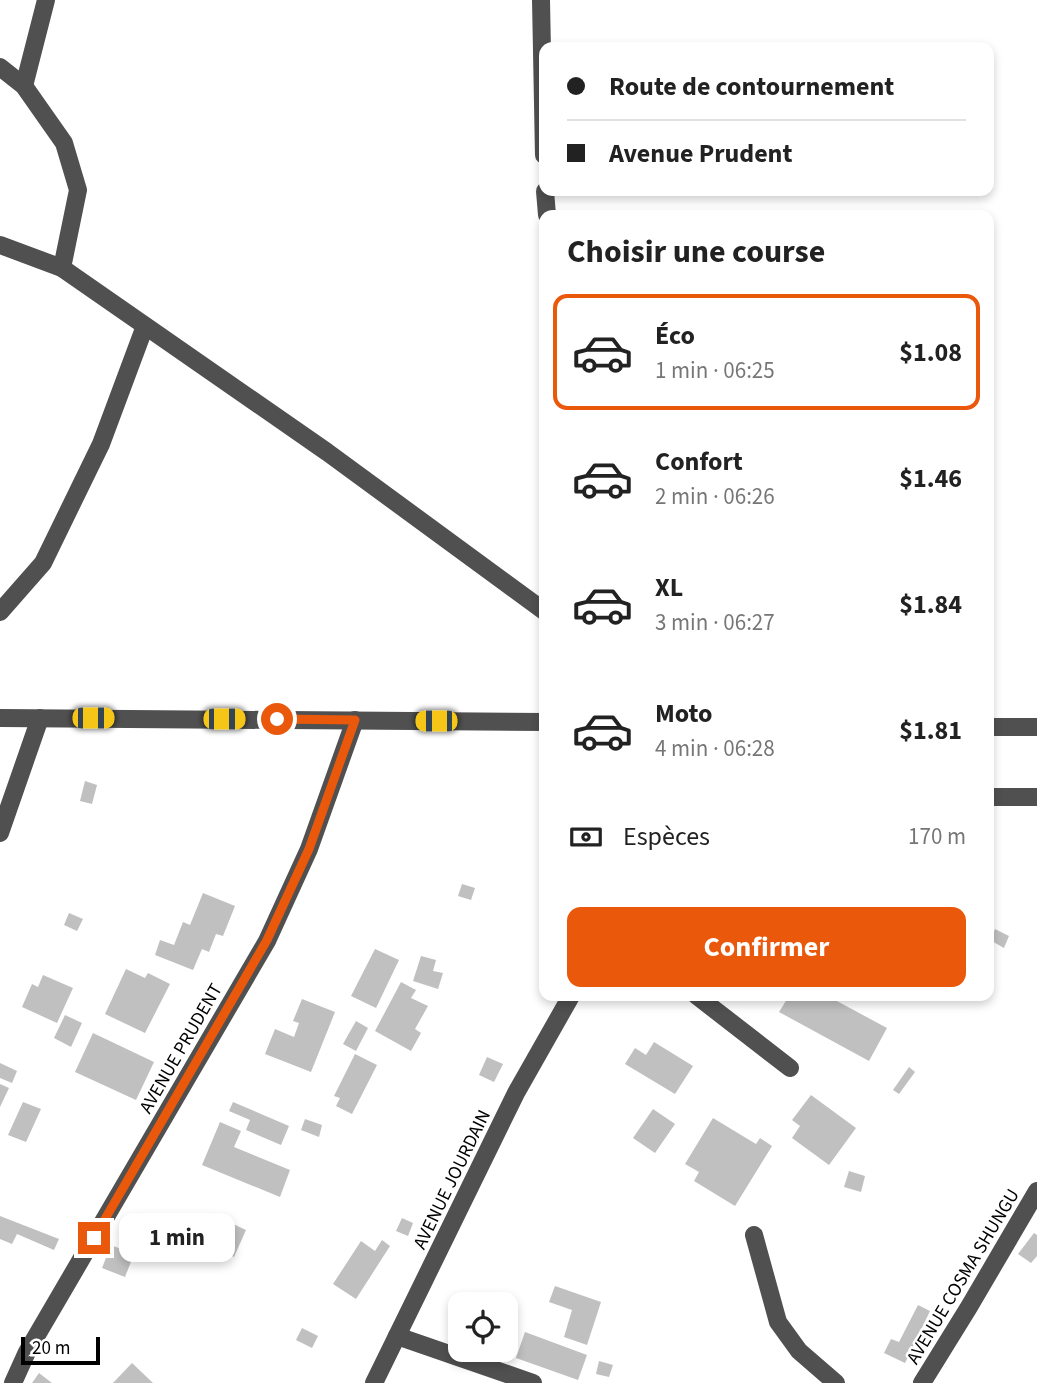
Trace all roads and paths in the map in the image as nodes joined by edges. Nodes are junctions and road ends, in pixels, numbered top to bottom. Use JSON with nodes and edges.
{"nodes":[{"id":1,"x":46,"y":0,"type":"edge"},
{"id":2,"x":541,"y":0,"type":"edge"},
{"id":3,"x":542,"y":42,"type":"edge"},
{"id":4,"x":0,"y":67,"type":"edge"},
{"id":5,"x":24,"y":86,"type":"junction"},
{"id":6,"x":0,"y":245,"type":"edge"},
{"id":7,"x":62,"y":268,"type":"junction"},
{"id":8,"x":145,"y":326,"type":"junction"},
{"id":9,"x":539,"y":607,"type":"edge"},
{"id":10,"x":0,"y":612,"type":"edge"},
{"id":11,"x":0,"y":718,"type":"edge"},
{"id":12,"x":40,"y":718,"type":"junction"},
{"id":13,"x":355,"y":720,"type":"junction"},
{"id":14,"x":539,"y":722,"type":"edge"},
{"id":15,"x":994,"y":726,"type":"edge"},
{"id":16,"x":1037,"y":727,"type":"edge"},
{"id":17,"x":994,"y":797,"type":"edge"},
{"id":18,"x":1037,"y":797,"type":"edge"},
{"id":19,"x":0,"y":833,"type":"edge"},
{"id":20,"x":568,"y":1001,"type":"edge"},
{"id":21,"x":703,"y":1001,"type":"edge"},
{"id":22,"x":790,"y":1068,"type":"dead end"},
{"id":23,"x":1037,"y":1191,"type":"edge"},
{"id":24,"x":754,"y":1235,"type":"dead end"},
{"id":25,"x":397,"y":1336,"type":"junction"},
{"id":26,"x":13,"y":1383,"type":"edge"},
{"id":27,"x":374,"y":1383,"type":"edge"},
{"id":28,"x":533,"y":1383,"type":"edge"},
{"id":29,"x":836,"y":1383,"type":"edge"},
{"id":30,"x":922,"y":1383,"type":"edge"}],
"edges":[{"from":1,"to":5,"type":"street"},
{"from":2,"to":3,"type":"street"},
{"from":4,"to":5,"type":"street"},
{"from":5,"to":7,"type":"street"},
{"from":6,"to":7,"type":"street"},
{"from":7,"to":8,"type":"street"},
{"from":8,"to":9,"type":"street"},
{"from":8,"to":10,"type":"street"},
{"from":11,"to":12,"type":"street"},
{"from":12,"to":13,"type":"street"},
{"from":12,"to":19,"type":"street"},
{"from":13,"to":14,"type":"street"},
{"from":13,"to":26,"type":"street","name":"AVENUE PRUDENT"},
{"from":15,"to":16,"type":"street"},
{"from":17,"to":18,"type":"street"},
{"from":20,"to":25,"type":"street","name":"AVENUE JOURDAIN"},
{"from":21,"to":22,"type":"street"},
{"from":23,"to":30,"type":"street","name":"AVENUE COSMA SHUNGU"},
{"from":24,"to":29,"type":"street"},
{"from":25,"to":27,"type":"street","name":"AVENUE JOURDAIN"},
{"from":25,"to":28,"type":"street"}]}
